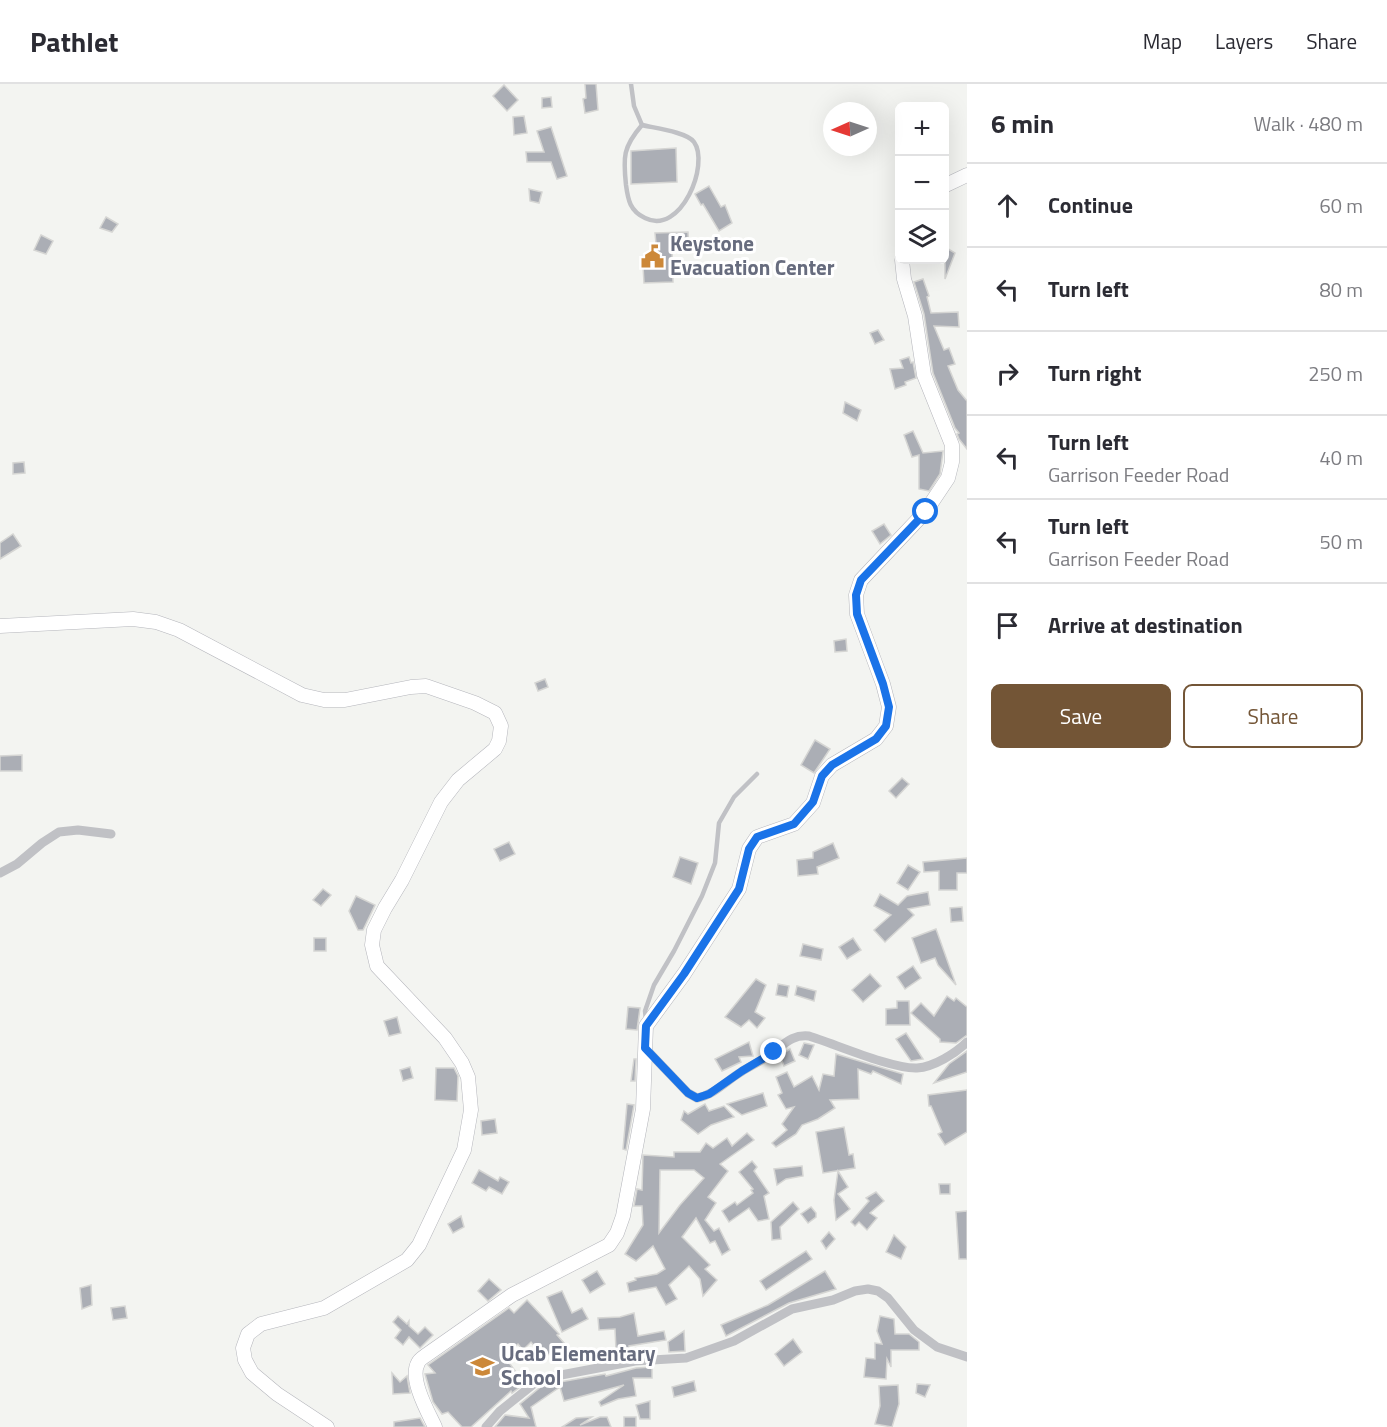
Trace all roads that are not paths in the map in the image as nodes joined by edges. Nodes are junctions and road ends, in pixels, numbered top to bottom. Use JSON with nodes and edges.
{"nodes":[{"id":1,"x":631,"y":84,"type":"edge"},
{"id":2,"x":642,"y":125,"type":"junction"},
{"id":3,"x":967,"y":175,"type":"edge"},
{"id":4,"x":949,"y":182,"type":"edge"},
{"id":5,"x":902,"y":264,"type":"edge"},
{"id":6,"x":0,"y":626,"type":"edge"},
{"id":7,"x":757,"y":774,"type":"dead end"},
{"id":8,"x":111,"y":834,"type":"dead end"},
{"id":9,"x":0,"y":873,"type":"edge"},
{"id":10,"x":646,"y":1026,"type":"junction"},
{"id":11,"x":967,"y":1042,"type":"edge"},
{"id":12,"x":645,"y":1048,"type":"junction"},
{"id":13,"x":967,"y":1356,"type":"edge"},
{"id":14,"x":327,"y":1427,"type":"edge"},
{"id":15,"x":435,"y":1427,"type":"edge"},
{"id":16,"x":486,"y":1427,"type":"edge"}],
"edges":[{"from":1,"to":2,"type":"lane"},
{"from":2,"to":2,"type":"lane"},
{"from":3,"to":4,"type":"main road"},
{"from":5,"to":10,"type":"main road"},
{"from":6,"to":14,"type":"main road"},
{"from":7,"to":10,"type":"lane"},
{"from":8,"to":9,"type":"street"},
{"from":10,"to":12,"type":"main road"},
{"from":11,"to":12,"type":"street"},
{"from":12,"to":15,"type":"main road"},
{"from":13,"to":16,"type":"street"}]}
